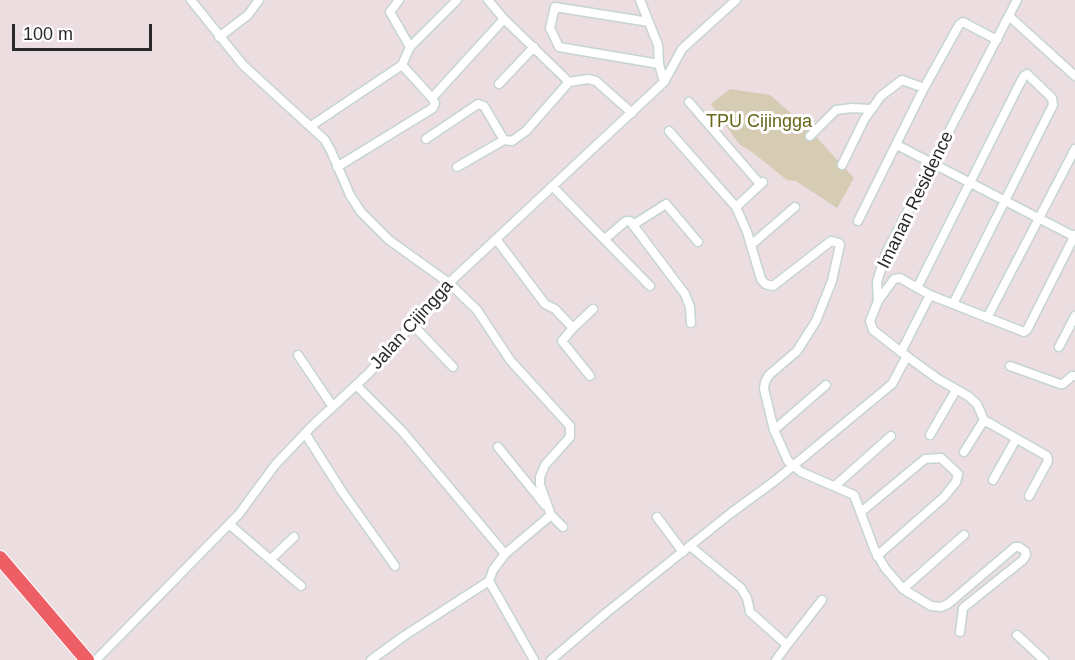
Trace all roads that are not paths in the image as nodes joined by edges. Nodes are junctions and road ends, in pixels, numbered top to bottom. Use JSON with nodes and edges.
{"nodes":[{"id":1,"x":191,"y":0,"type":"edge"},
{"id":2,"x":259,"y":0,"type":"edge"},
{"id":3,"x":399,"y":0,"type":"edge"},
{"id":4,"x":457,"y":0,"type":"edge"},
{"id":5,"x":488,"y":0,"type":"edge"},
{"id":6,"x":640,"y":0,"type":"edge"},
{"id":7,"x":736,"y":0,"type":"edge"},
{"id":8,"x":1017,"y":0,"type":"edge"},
{"id":9,"x":1009,"y":16,"type":"junction"},
{"id":10,"x":504,"y":19,"type":"junction"},
{"id":11,"x":649,"y":22,"type":"junction"},
{"id":12,"x":219,"y":37,"type":"junction"},
{"id":13,"x":997,"y":40,"type":"junction"},
{"id":14,"x":410,"y":47,"type":"junction"},
{"id":15,"x":534,"y":47,"type":"junction"},
{"id":16,"x":659,"y":64,"type":"junction"},
{"id":17,"x":402,"y":65,"type":"junction"},
{"id":18,"x":1075,"y":76,"type":"edge"},
{"id":19,"x":569,"y":82,"type":"junction"},
{"id":20,"x":664,"y":82,"type":"junction"},
{"id":21,"x":499,"y":84,"type":"dead end"},
{"id":22,"x":924,"y":88,"type":"junction"},
{"id":23,"x":432,"y":98,"type":"junction"},
{"id":24,"x":689,"y":102,"type":"dead end"},
{"id":25,"x":871,"y":110,"type":"junction"},
{"id":26,"x":632,"y":113,"type":"junction"},
{"id":27,"x":311,"y":126,"type":"junction"},
{"id":28,"x":669,"y":131,"type":"dead end"},
{"id":29,"x":810,"y":136,"type":"dead end"},
{"id":30,"x":426,"y":138,"type":"dead end"},
{"id":31,"x":504,"y":140,"type":"junction"},
{"id":32,"x":897,"y":145,"type":"junction"},
{"id":33,"x":1075,"y":149,"type":"edge"},
{"id":34,"x":933,"y":163,"type":"junction"},
{"id":35,"x":842,"y":165,"type":"dead end"},
{"id":36,"x":337,"y":166,"type":"junction"},
{"id":37,"x":457,"y":167,"type":"dead end"},
{"id":38,"x":969,"y":182,"type":"junction"},
{"id":39,"x":552,"y":186,"type":"junction"},
{"id":40,"x":1005,"y":201,"type":"junction"},
{"id":41,"x":736,"y":207,"type":"junction"},
{"id":42,"x":795,"y":207,"type":"dead end"},
{"id":43,"x":1039,"y":219,"type":"junction"},
{"id":44,"x":858,"y":221,"type":"dead end"},
{"id":45,"x":633,"y":225,"type":"junction"},
{"id":46,"x":1075,"y":236,"type":"edge"},
{"id":47,"x":496,"y":239,"type":"junction"},
{"id":48,"x":604,"y":239,"type":"junction"},
{"id":49,"x":698,"y":242,"type":"dead end"},
{"id":50,"x":751,"y":245,"type":"junction"},
{"id":51,"x":449,"y":283,"type":"junction"},
{"id":52,"x":650,"y":286,"type":"dead end"},
{"id":53,"x":916,"y":288,"type":"junction"},
{"id":54,"x":930,"y":295,"type":"junction"},
{"id":55,"x":878,"y":301,"type":"junction"},
{"id":56,"x":952,"y":304,"type":"junction"},
{"id":57,"x":593,"y":309,"type":"dead end"},
{"id":58,"x":987,"y":318,"type":"junction"},
{"id":59,"x":1074,"y":319,"type":"edge"},
{"id":60,"x":691,"y":323,"type":"dead end"},
{"id":61,"x":412,"y":324,"type":"junction"},
{"id":62,"x":573,"y":327,"type":"junction"},
{"id":63,"x":1059,"y":347,"type":"dead end"},
{"id":64,"x":904,"y":354,"type":"junction"},
{"id":65,"x":298,"y":355,"type":"dead end"},
{"id":66,"x":1010,"y":366,"type":"dead end"},
{"id":67,"x":453,"y":367,"type":"dead end"},
{"id":68,"x":590,"y":376,"type":"dead end"},
{"id":69,"x":1075,"y":376,"type":"edge"},
{"id":70,"x":357,"y":385,"type":"junction"},
{"id":71,"x":826,"y":385,"type":"dead end"},
{"id":72,"x":956,"y":390,"type":"junction"},
{"id":73,"x":333,"y":407,"type":"junction"},
{"id":74,"x":984,"y":420,"type":"junction"},
{"id":75,"x":774,"y":430,"type":"junction"},
{"id":76,"x":305,"y":433,"type":"junction"},
{"id":77,"x":930,"y":435,"type":"dead end"},
{"id":78,"x":891,"y":436,"type":"dead end"},
{"id":79,"x":1016,"y":439,"type":"junction"},
{"id":80,"x":498,"y":447,"type":"dead end"},
{"id":81,"x":964,"y":452,"type":"dead end"},
{"id":82,"x":793,"y":466,"type":"junction"},
{"id":83,"x":993,"y":480,"type":"dead end"},
{"id":84,"x":836,"y":485,"type":"junction"},
{"id":85,"x":1029,"y":496,"type":"dead end"},
{"id":86,"x":550,"y":511,"type":"junction"},
{"id":87,"x":861,"y":512,"type":"junction"},
{"id":88,"x":657,"y":517,"type":"dead end"},
{"id":89,"x":229,"y":524,"type":"junction"},
{"id":90,"x":562,"y":527,"type":"dead end"},
{"id":91,"x":964,"y":535,"type":"dead end"},
{"id":92,"x":294,"y":537,"type":"dead end"},
{"id":93,"x":687,"y":549,"type":"junction"},
{"id":94,"x":505,"y":554,"type":"junction"},
{"id":95,"x":877,"y":556,"type":"junction"},
{"id":96,"x":271,"y":559,"type":"junction"},
{"id":97,"x":0,"y":560,"type":"edge"},
{"id":98,"x":395,"y":566,"type":"dead end"},
{"id":99,"x":489,"y":581,"type":"junction"},
{"id":100,"x":301,"y":586,"type":"dead end"},
{"id":101,"x":903,"y":589,"type":"junction"},
{"id":102,"x":822,"y":600,"type":"dead end"},
{"id":103,"x":946,"y":605,"type":"junction"},
{"id":104,"x":961,"y":615,"type":"junction"},
{"id":105,"x":960,"y":632,"type":"dead end"},
{"id":106,"x":1017,"y":635,"type":"dead end"},
{"id":107,"x":787,"y":645,"type":"junction"},
{"id":108,"x":85,"y":660,"type":"edge"},
{"id":109,"x":96,"y":660,"type":"edge"},
{"id":110,"x":371,"y":660,"type":"edge"},
{"id":111,"x":534,"y":660,"type":"edge"},
{"id":112,"x":551,"y":660,"type":"edge"},
{"id":113,"x":776,"y":660,"type":"edge"},
{"id":114,"x":1044,"y":660,"type":"edge"}],
"edges":[{"from":1,"to":12,"type":"street"},
{"from":2,"to":12,"type":"street"},
{"from":3,"to":14,"type":"street"},
{"from":4,"to":14,"type":"street"},
{"from":5,"to":10,"type":"street"},
{"from":6,"to":11,"type":"street"},
{"from":7,"to":20,"type":"street","name":"Jalan Cijingga"},
{"from":8,"to":9,"type":"street","name":"Imanan Residence"},
{"from":9,"to":13,"type":"street","name":"Imanan Residence"},
{"from":9,"to":18,"type":"street"},
{"from":10,"to":15,"type":"street"},
{"from":10,"to":23,"type":"street"},
{"from":11,"to":16,"type":"street"},
{"from":11,"to":16,"type":"street"},
{"from":12,"to":27,"type":"street"},
{"from":13,"to":22,"type":"street"},
{"from":13,"to":34,"type":"street","name":"Imanan Residence"},
{"from":14,"to":17,"type":"street"},
{"from":15,"to":19,"type":"street"},
{"from":15,"to":21,"type":"street"},
{"from":16,"to":20,"type":"street"},
{"from":17,"to":23,"type":"street"},
{"from":17,"to":27,"type":"street"},
{"from":19,"to":26,"type":"street"},
{"from":19,"to":31,"type":"street"},
{"from":20,"to":26,"type":"street","name":"Jalan Cijingga"},
{"from":22,"to":25,"type":"street"},
{"from":22,"to":32,"type":"street"},
{"from":23,"to":36,"type":"street"},
{"from":24,"to":41,"type":"street"},
{"from":25,"to":29,"type":"street"},
{"from":25,"to":35,"type":"street"},
{"from":26,"to":39,"type":"street","name":"Jalan Cijingga"},
{"from":27,"to":36,"type":"street"},
{"from":28,"to":41,"type":"street"},
{"from":30,"to":31,"type":"street"},
{"from":31,"to":37,"type":"street"},
{"from":32,"to":34,"type":"street"},
{"from":32,"to":44,"type":"street"},
{"from":33,"to":43,"type":"street"},
{"from":34,"to":38,"type":"street"},
{"from":34,"to":55,"type":"street","name":"Imanan Residence"},
{"from":36,"to":51,"type":"street"},
{"from":38,"to":40,"type":"street"},
{"from":38,"to":40,"type":"street"},
{"from":38,"to":53,"type":"street"},
{"from":39,"to":47,"type":"street","name":"Jalan Cijingga"},
{"from":39,"to":48,"type":"street"},
{"from":40,"to":43,"type":"street"},
{"from":40,"to":56,"type":"street"},
{"from":41,"to":50,"type":"street"},
{"from":42,"to":50,"type":"street"},
{"from":43,"to":46,"type":"street"},
{"from":43,"to":58,"type":"street"},
{"from":45,"to":48,"type":"street"},
{"from":45,"to":49,"type":"street"},
{"from":45,"to":60,"type":"street"},
{"from":46,"to":58,"type":"street"},
{"from":47,"to":51,"type":"street","name":"Jalan Cijingga"},
{"from":47,"to":62,"type":"street"},
{"from":48,"to":52,"type":"street"},
{"from":50,"to":75,"type":"street"},
{"from":51,"to":61,"type":"street","name":"Jalan Cijingga"},
{"from":51,"to":86,"type":"street"},
{"from":53,"to":54,"type":"street"},
{"from":53,"to":55,"type":"street"},
{"from":54,"to":56,"type":"street"},
{"from":54,"to":64,"type":"street"},
{"from":55,"to":64,"type":"street","name":"Imanan Residence"},
{"from":56,"to":58,"type":"street"},
{"from":57,"to":62,"type":"street"},
{"from":59,"to":63,"type":"street"},
{"from":61,"to":67,"type":"street"},
{"from":61,"to":70,"type":"street","name":"Jalan Cijingga"},
{"from":62,"to":68,"type":"street"},
{"from":64,"to":72,"type":"street","name":"Imanan Residence"},
{"from":64,"to":82,"type":"street"},
{"from":65,"to":73,"type":"street"},
{"from":66,"to":69,"type":"street"},
{"from":70,"to":73,"type":"street","name":"Jalan Cijingga"},
{"from":70,"to":94,"type":"street"},
{"from":71,"to":75,"type":"street"},
{"from":72,"to":74,"type":"street","name":"Imanan Residence"},
{"from":72,"to":77,"type":"street"},
{"from":73,"to":76,"type":"street","name":"Jalan Cijingga"},
{"from":74,"to":79,"type":"street","name":"Imanan Residence"},
{"from":74,"to":81,"type":"street"},
{"from":75,"to":82,"type":"street"},
{"from":76,"to":89,"type":"street","name":"Jalan Cijingga"},
{"from":76,"to":98,"type":"street"},
{"from":78,"to":84,"type":"street"},
{"from":79,"to":83,"type":"street"},
{"from":79,"to":85,"type":"street","name":"Imanan Residence"},
{"from":80,"to":86,"type":"street"},
{"from":82,"to":84,"type":"street"},
{"from":82,"to":93,"type":"street"},
{"from":84,"to":87,"type":"street"},
{"from":86,"to":90,"type":"street"},
{"from":86,"to":94,"type":"street"},
{"from":87,"to":95,"type":"street"},
{"from":87,"to":95,"type":"street"},
{"from":88,"to":93,"type":"street"},
{"from":89,"to":96,"type":"street"},
{"from":89,"to":109,"type":"street","name":"Jalan Cijingga"},
{"from":91,"to":101,"type":"street"},
{"from":92,"to":96,"type":"street"},
{"from":93,"to":107,"type":"street"},
{"from":93,"to":112,"type":"street"},
{"from":94,"to":99,"type":"street"},
{"from":95,"to":101,"type":"street"},
{"from":96,"to":100,"type":"street"},
{"from":97,"to":108,"type":"main road"},
{"from":99,"to":110,"type":"street"},
{"from":99,"to":111,"type":"street"},
{"from":101,"to":103,"type":"street"},
{"from":102,"to":107,"type":"street"},
{"from":103,"to":104,"type":"street"},
{"from":103,"to":104,"type":"street"},
{"from":104,"to":105,"type":"street"},
{"from":106,"to":114,"type":"street"},
{"from":107,"to":113,"type":"street"}]}
